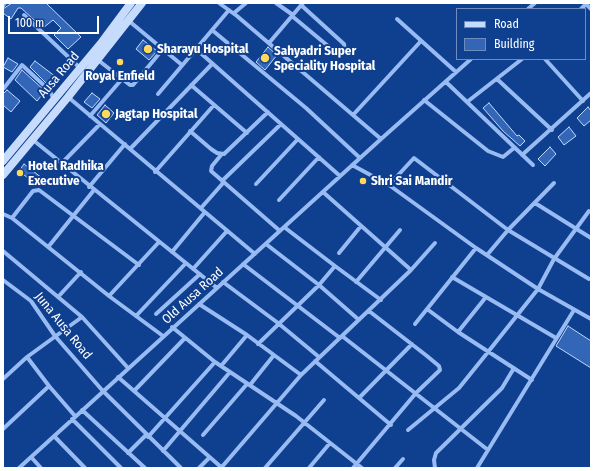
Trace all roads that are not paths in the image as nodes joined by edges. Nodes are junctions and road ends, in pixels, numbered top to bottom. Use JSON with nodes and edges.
{"nodes":[{"id":1,"x":5,"y":3,"type":"edge"},
{"id":2,"x":131,"y":3,"type":"edge"},
{"id":3,"x":142,"y":3,"type":"edge"},
{"id":4,"x":220,"y":3,"type":"edge"},
{"id":5,"x":246,"y":3,"type":"edge"},
{"id":6,"x":276,"y":3,"type":"edge"},
{"id":7,"x":302,"y":4,"type":"edge"},
{"id":8,"x":586,"y":4,"type":"edge"},
{"id":9,"x":3,"y":6,"type":"edge"},
{"id":10,"x":591,"y":8,"type":"edge"},
{"id":11,"x":229,"y":10,"type":"junction"},
{"id":12,"x":234,"y":13,"type":"junction"},
{"id":13,"x":24,"y":15,"type":"dead end"},
{"id":14,"x":292,"y":16,"type":"junction"},
{"id":15,"x":397,"y":19,"type":"dead end"},
{"id":16,"x":129,"y":20,"type":"junction"},
{"id":17,"x":212,"y":30,"type":"junction"},
{"id":18,"x":421,"y":41,"type":"junction"},
{"id":19,"x":269,"y":43,"type":"junction"},
{"id":20,"x":163,"y":49,"type":"junction"},
{"id":21,"x":196,"y":50,"type":"junction"},
{"id":22,"x":98,"y":60,"type":"junction"},
{"id":23,"x":470,"y":60,"type":"edge"},
{"id":24,"x":521,"y":60,"type":"edge"},
{"id":25,"x":546,"y":60,"type":"edge"},
{"id":26,"x":212,"y":64,"type":"junction"},
{"id":27,"x":182,"y":65,"type":"junction"},
{"id":28,"x":80,"y":68,"type":"junction"},
{"id":29,"x":456,"y":72,"type":"junction"},
{"id":30,"x":122,"y":79,"type":"junction"},
{"id":31,"x":497,"y":79,"type":"junction"},
{"id":32,"x":446,"y":82,"type":"junction"},
{"id":33,"x":191,"y":85,"type":"junction"},
{"id":34,"x":3,"y":87,"type":"edge"},
{"id":35,"x":591,"y":93,"type":"edge"},
{"id":36,"x":158,"y":94,"type":"dead end"},
{"id":37,"x":68,"y":97,"type":"junction"},
{"id":38,"x":54,"y":99,"type":"junction"},
{"id":39,"x":424,"y":100,"type":"junction"},
{"id":40,"x":583,"y":101,"type":"junction"},
{"id":41,"x":467,"y":102,"type":"junction"},
{"id":42,"x":214,"y":105,"type":"junction"},
{"id":43,"x":268,"y":112,"type":"junction"},
{"id":44,"x":353,"y":115,"type":"junction"},
{"id":45,"x":90,"y":116,"type":"junction"},
{"id":46,"x":100,"y":124,"type":"junction"},
{"id":47,"x":281,"y":124,"type":"junction"},
{"id":48,"x":552,"y":130,"type":"junction"},
{"id":49,"x":190,"y":131,"type":"junction"},
{"id":50,"x":247,"y":133,"type":"junction"},
{"id":51,"x":298,"y":139,"type":"junction"},
{"id":52,"x":381,"y":139,"type":"junction"},
{"id":53,"x":32,"y":140,"type":"junction"},
{"id":54,"x":125,"y":144,"type":"junction"},
{"id":55,"x":514,"y":148,"type":"junction"},
{"id":56,"x":130,"y":149,"type":"junction"},
{"id":57,"x":221,"y":155,"type":"junction"},
{"id":58,"x":522,"y":155,"type":"junction"},
{"id":59,"x":318,"y":157,"type":"junction"},
{"id":60,"x":360,"y":158,"type":"junction"},
{"id":61,"x":3,"y":161,"type":"edge"},
{"id":62,"x":61,"y":164,"type":"junction"},
{"id":63,"x":533,"y":164,"type":"dead end"},
{"id":64,"x":352,"y":165,"type":"junction"},
{"id":65,"x":155,"y":172,"type":"junction"},
{"id":66,"x":3,"y":175,"type":"edge"},
{"id":67,"x":340,"y":176,"type":"junction"},
{"id":68,"x":223,"y":181,"type":"junction"},
{"id":69,"x":554,"y":183,"type":"dead end"},
{"id":70,"x":256,"y":184,"type":"dead end"},
{"id":71,"x":389,"y":185,"type":"junction"},
{"id":72,"x":89,"y":187,"type":"junction"},
{"id":73,"x":94,"y":190,"type":"junction"},
{"id":74,"x":323,"y":192,"type":"junction"},
{"id":75,"x":279,"y":200,"type":"dead end"},
{"id":76,"x":535,"y":203,"type":"junction"},
{"id":77,"x":201,"y":208,"type":"junction"},
{"id":78,"x":590,"y":211,"type":"dead end"},
{"id":79,"x":205,"y":212,"type":"junction"},
{"id":80,"x":73,"y":215,"type":"junction"},
{"id":81,"x":4,"y":217,"type":"edge"},
{"id":82,"x":12,"y":218,"type":"junction"},
{"id":83,"x":361,"y":226,"type":"junction"},
{"id":84,"x":284,"y":227,"type":"junction"},
{"id":85,"x":576,"y":229,"type":"junction"},
{"id":86,"x":227,"y":230,"type":"junction"},
{"id":87,"x":400,"y":230,"type":"dead end"},
{"id":88,"x":508,"y":230,"type":"junction"},
{"id":89,"x":280,"y":231,"type":"junction"},
{"id":90,"x":591,"y":238,"type":"edge"},
{"id":91,"x":159,"y":242,"type":"junction"},
{"id":92,"x":435,"y":243,"type":"dead end"},
{"id":93,"x":266,"y":244,"type":"junction"},
{"id":94,"x":49,"y":246,"type":"junction"},
{"id":95,"x":385,"y":248,"type":"junction"},
{"id":96,"x":476,"y":248,"type":"junction"},
{"id":97,"x":3,"y":252,"type":"edge"},
{"id":98,"x":172,"y":252,"type":"junction"},
{"id":99,"x":339,"y":253,"type":"dead end"},
{"id":100,"x":255,"y":254,"type":"junction"},
{"id":101,"x":487,"y":255,"type":"junction"},
{"id":102,"x":554,"y":259,"type":"junction"},
{"id":103,"x":186,"y":263,"type":"junction"},
{"id":104,"x":243,"y":264,"type":"junction"},
{"id":105,"x":139,"y":265,"type":"junction"},
{"id":106,"x":335,"y":266,"type":"junction"},
{"id":107,"x":193,"y":269,"type":"junction"},
{"id":108,"x":411,"y":270,"type":"junction"},
{"id":109,"x":81,"y":272,"type":"junction"},
{"id":110,"x":200,"y":274,"type":"junction"},
{"id":111,"x":452,"y":277,"type":"junction"},
{"id":112,"x":589,"y":279,"type":"dead end"},
{"id":113,"x":3,"y":280,"type":"edge"},
{"id":114,"x":223,"y":282,"type":"junction"},
{"id":115,"x":356,"y":282,"type":"junction"},
{"id":116,"x":319,"y":285,"type":"junction"},
{"id":117,"x":217,"y":288,"type":"junction"},
{"id":118,"x":538,"y":289,"type":"junction"},
{"id":119,"x":109,"y":296,"type":"junction"},
{"id":120,"x":58,"y":297,"type":"junction"},
{"id":121,"x":486,"y":297,"type":"junction"},
{"id":122,"x":380,"y":300,"type":"junction"},
{"id":123,"x":200,"y":304,"type":"junction"},
{"id":124,"x":297,"y":306,"type":"junction"},
{"id":125,"x":427,"y":309,"type":"junction"},
{"id":126,"x":574,"y":310,"type":"junction"},
{"id":127,"x":369,"y":311,"type":"junction"},
{"id":128,"x":156,"y":314,"type":"dead end"},
{"id":129,"x":136,"y":316,"type":"junction"},
{"id":130,"x":517,"y":316,"type":"junction"},
{"id":131,"x":82,"y":317,"type":"junction"},
{"id":132,"x":591,"y":319,"type":"edge"},
{"id":133,"x":360,"y":320,"type":"junction"},
{"id":134,"x":278,"y":323,"type":"junction"},
{"id":135,"x":415,"y":324,"type":"dead end"},
{"id":136,"x":172,"y":327,"type":"junction"},
{"id":137,"x":458,"y":332,"type":"junction"},
{"id":138,"x":247,"y":335,"type":"junction"},
{"id":139,"x":55,"y":336,"type":"junction"},
{"id":140,"x":163,"y":336,"type":"junction"},
{"id":141,"x":341,"y":337,"type":"junction"},
{"id":142,"x":185,"y":338,"type":"junction"},
{"id":143,"x":556,"y":338,"type":"junction"},
{"id":144,"x":258,"y":344,"type":"junction"},
{"id":145,"x":412,"y":344,"type":"junction"},
{"id":146,"x":488,"y":352,"type":"junction"},
{"id":147,"x":274,"y":355,"type":"junction"},
{"id":148,"x":27,"y":357,"type":"junction"},
{"id":149,"x":319,"y":357,"type":"junction"},
{"id":150,"x":315,"y":361,"type":"junction"},
{"id":151,"x":215,"y":362,"type":"junction"},
{"id":152,"x":221,"y":366,"type":"junction"},
{"id":153,"x":128,"y":368,"type":"junction"},
{"id":154,"x":514,"y":368,"type":"junction"},
{"id":155,"x":386,"y":370,"type":"junction"},
{"id":156,"x":230,"y":372,"type":"junction"},
{"id":157,"x":301,"y":374,"type":"junction"},
{"id":158,"x":118,"y":377,"type":"junction"},
{"id":159,"x":3,"y":379,"type":"edge"},
{"id":160,"x":532,"y":380,"type":"junction"},
{"id":161,"x":248,"y":384,"type":"junction"},
{"id":162,"x":49,"y":386,"type":"junction"},
{"id":163,"x":102,"y":390,"type":"junction"},
{"id":164,"x":134,"y":391,"type":"junction"},
{"id":165,"x":416,"y":393,"type":"junction"},
{"id":166,"x":358,"y":398,"type":"junction"},
{"id":167,"x":324,"y":400,"type":"dead end"},
{"id":168,"x":276,"y":403,"type":"junction"},
{"id":169,"x":435,"y":408,"type":"junction"},
{"id":170,"x":82,"y":410,"type":"junction"},
{"id":171,"x":74,"y":418,"type":"junction"},
{"id":172,"x":164,"y":419,"type":"junction"},
{"id":173,"x":304,"y":423,"type":"junction"},
{"id":174,"x":391,"y":425,"type":"junction"},
{"id":175,"x":3,"y":428,"type":"edge"},
{"id":176,"x":460,"y":428,"type":"junction"},
{"id":177,"x":408,"y":430,"type":"dead end"},
{"id":178,"x":179,"y":432,"type":"junction"},
{"id":179,"x":203,"y":435,"type":"dead end"},
{"id":180,"x":54,"y":436,"type":"junction"},
{"id":181,"x":147,"y":436,"type":"junction"},
{"id":182,"x":330,"y":443,"type":"junction"},
{"id":183,"x":488,"y":450,"type":"junction"},
{"id":184,"x":163,"y":451,"type":"junction"},
{"id":185,"x":128,"y":453,"type":"junction"},
{"id":186,"x":31,"y":457,"type":"junction"},
{"id":187,"x":209,"y":458,"type":"junction"},
{"id":188,"x":403,"y":459,"type":"dead end"},
{"id":189,"x":356,"y":464,"type":"junction"},
{"id":190,"x":19,"y":468,"type":"edge"},
{"id":191,"x":41,"y":468,"type":"edge"},
{"id":192,"x":85,"y":468,"type":"edge"},
{"id":193,"x":121,"y":468,"type":"edge"},
{"id":194,"x":145,"y":468,"type":"edge"},
{"id":195,"x":181,"y":468,"type":"edge"},
{"id":196,"x":199,"y":468,"type":"edge"},
{"id":197,"x":221,"y":468,"type":"edge"},
{"id":198,"x":265,"y":468,"type":"edge"},
{"id":199,"x":309,"y":468,"type":"edge"},
{"id":200,"x":353,"y":468,"type":"edge"},
{"id":201,"x":362,"y":468,"type":"edge"},
{"id":202,"x":395,"y":468,"type":"edge"},
{"id":203,"x":435,"y":468,"type":"edge"},
{"id":204,"x":477,"y":468,"type":"edge"}],
"edges":[{"from":1,"to":9,"type":"street"},
{"from":2,"to":28,"type":"main road","name":"Ausa Road"},
{"from":3,"to":16,"type":"main road"},
{"from":4,"to":11,"type":"street"},
{"from":5,"to":12,"type":"street"},
{"from":6,"to":14,"type":"street"},
{"from":7,"to":14,"type":"street"},
{"from":7,"to":14,"type":"street"},
{"from":8,"to":10,"type":"street"},
{"from":11,"to":12,"type":"street"},
{"from":11,"to":17,"type":"street"},
{"from":12,"to":19,"type":"street"},
{"from":13,"to":28,"type":"street"},
{"from":14,"to":19,"type":"street"},
{"from":15,"to":18,"type":"street"},
{"from":16,"to":20,"type":"street"},
{"from":16,"to":22,"type":"main road"},
{"from":17,"to":21,"type":"street"},
{"from":17,"to":60,"type":"street"},
{"from":18,"to":29,"type":"street"},
{"from":18,"to":44,"type":"street"},
{"from":19,"to":44,"type":"street"},
{"from":20,"to":27,"type":"street"},
{"from":20,"to":30,"type":"street"},
{"from":21,"to":26,"type":"street"},
{"from":21,"to":27,"type":"street"},
{"from":22,"to":30,"type":"street"},
{"from":22,"to":37,"type":"main road"},
{"from":23,"to":29,"type":"street","name":"Old Ausa Road"},
{"from":24,"to":31,"type":"street"},
{"from":25,"to":40,"type":"street"},
{"from":26,"to":33,"type":"street"},
{"from":26,"to":43,"type":"street"},
{"from":27,"to":36,"type":"street"},
{"from":28,"to":38,"type":"main road","name":"Ausa Road"},
{"from":29,"to":32,"type":"street","name":"Old Ausa Road"},
{"from":30,"to":45,"type":"street"},
{"from":31,"to":41,"type":"street"},
{"from":31,"to":48,"type":"street"},
{"from":32,"to":39,"type":"street","name":"Old Ausa Road"},
{"from":32,"to":41,"type":"street"},
{"from":33,"to":42,"type":"street"},
{"from":33,"to":56,"type":"street"},
{"from":34,"to":38,"type":"street"},
{"from":35,"to":40,"type":"street"},
{"from":37,"to":45,"type":"street"},
{"from":37,"to":53,"type":"main road"},
{"from":38,"to":61,"type":"main road","name":"Ausa Road"},
{"from":39,"to":52,"type":"street","name":"Old Ausa Road"},
{"from":39,"to":55,"type":"street"},
{"from":40,"to":48,"type":"street"},
{"from":41,"to":55,"type":"street"},
{"from":42,"to":49,"type":"street"},
{"from":42,"to":50,"type":"street"},
{"from":43,"to":47,"type":"street"},
{"from":43,"to":50,"type":"street"},
{"from":44,"to":52,"type":"street"},
{"from":45,"to":46,"type":"street"},
{"from":46,"to":54,"type":"street"},
{"from":46,"to":62,"type":"street"},
{"from":47,"to":51,"type":"street"},
{"from":47,"to":68,"type":"street"},
{"from":48,"to":58,"type":"street"},
{"from":49,"to":57,"type":"street"},
{"from":49,"to":65,"type":"street"},
{"from":50,"to":57,"type":"street"},
{"from":51,"to":59,"type":"street"},
{"from":51,"to":70,"type":"street"},
{"from":52,"to":60,"type":"street","name":"Old Ausa Road"},
{"from":53,"to":62,"type":"street"},
{"from":53,"to":66,"type":"main road"},
{"from":54,"to":56,"type":"street"},
{"from":54,"to":72,"type":"street"},
{"from":55,"to":58,"type":"street"},
{"from":56,"to":65,"type":"street"},
{"from":57,"to":68,"type":"street"},
{"from":58,"to":63,"type":"street"},
{"from":59,"to":67,"type":"street"},
{"from":59,"to":75,"type":"street"},
{"from":60,"to":64,"type":"street","name":"Old Ausa Road"},
{"from":62,"to":72,"type":"street"},
{"from":64,"to":67,"type":"street","name":"Old Ausa Road"},
{"from":64,"to":71,"type":"street"},
{"from":65,"to":77,"type":"street"},
{"from":67,"to":74,"type":"street","name":"Old Ausa Road"},
{"from":68,"to":77,"type":"street"},
{"from":68,"to":89,"type":"street"},
{"from":69,"to":76,"type":"street"},
{"from":71,"to":88,"type":"street"},
{"from":71,"to":96,"type":"street"},
{"from":72,"to":73,"type":"street"},
{"from":73,"to":80,"type":"street"},
{"from":73,"to":91,"type":"street"},
{"from":74,"to":83,"type":"street"},
{"from":74,"to":84,"type":"street","name":"Old Ausa Road"},
{"from":76,"to":85,"type":"street"},
{"from":76,"to":88,"type":"street"},
{"from":77,"to":79,"type":"street"},
{"from":78,"to":85,"type":"street"},
{"from":79,"to":86,"type":"street"},
{"from":79,"to":98,"type":"street"},
{"from":80,"to":82,"type":"street"},
{"from":80,"to":94,"type":"street"},
{"from":80,"to":105,"type":"street"},
{"from":81,"to":82,"type":"street"},
{"from":82,"to":94,"type":"street"},
{"from":83,"to":95,"type":"street"},
{"from":83,"to":99,"type":"street"},
{"from":84,"to":89,"type":"street","name":"Old Ausa Road"},
{"from":84,"to":106,"type":"street"},
{"from":85,"to":90,"type":"street"},
{"from":85,"to":102,"type":"street"},
{"from":86,"to":100,"type":"street"},
{"from":86,"to":107,"type":"street"},
{"from":87,"to":95,"type":"street"},
{"from":88,"to":101,"type":"street"},
{"from":88,"to":102,"type":"street"},
{"from":89,"to":93,"type":"street","name":"Old Ausa Road"},
{"from":91,"to":98,"type":"street"},
{"from":91,"to":105,"type":"street"},
{"from":92,"to":108,"type":"street"},
{"from":93,"to":100,"type":"street","name":"Old Ausa Road"},
{"from":93,"to":116,"type":"street"},
{"from":94,"to":109,"type":"street"},
{"from":95,"to":108,"type":"street"},
{"from":95,"to":115,"type":"street"},
{"from":96,"to":101,"type":"street"},
{"from":96,"to":111,"type":"street"},
{"from":97,"to":120,"type":"street"},
{"from":98,"to":103,"type":"street"},
{"from":100,"to":104,"type":"street","name":"Old Ausa Road"},
{"from":101,"to":118,"type":"street"},
{"from":102,"to":112,"type":"street"},
{"from":102,"to":118,"type":"street"},
{"from":103,"to":107,"type":"street"},
{"from":103,"to":129,"type":"street"},
{"from":104,"to":114,"type":"street","name":"Old Ausa Road"},
{"from":104,"to":124,"type":"street"},
{"from":105,"to":119,"type":"street"},
{"from":106,"to":115,"type":"street"},
{"from":106,"to":116,"type":"street"},
{"from":107,"to":110,"type":"street"},
{"from":108,"to":122,"type":"street"},
{"from":109,"to":119,"type":"street"},
{"from":109,"to":120,"type":"street"},
{"from":110,"to":117,"type":"street"},
{"from":110,"to":128,"type":"street"},
{"from":111,"to":121,"type":"street"},
{"from":111,"to":125,"type":"street"},
{"from":113,"to":139,"type":"street","name":"Juna Ausa Road"},
{"from":114,"to":117,"type":"street","name":"Old Ausa Road"},
{"from":114,"to":134,"type":"street"},
{"from":115,"to":122,"type":"street"},
{"from":116,"to":124,"type":"street"},
{"from":116,"to":133,"type":"street"},
{"from":117,"to":123,"type":"street","name":"Old Ausa Road"},
{"from":118,"to":126,"type":"street"},
{"from":118,"to":130,"type":"street"},
{"from":119,"to":129,"type":"street"},
{"from":120,"to":131,"type":"street"},
{"from":121,"to":130,"type":"street"},
{"from":121,"to":137,"type":"street"},
{"from":122,"to":127,"type":"street"},
{"from":123,"to":136,"type":"street","name":"Old Ausa Road"},
{"from":123,"to":138,"type":"street"},
{"from":124,"to":134,"type":"street"},
{"from":124,"to":141,"type":"street"},
{"from":125,"to":135,"type":"street"},
{"from":125,"to":137,"type":"street"},
{"from":126,"to":132,"type":"street"},
{"from":126,"to":143,"type":"street"},
{"from":127,"to":133,"type":"street"},
{"from":127,"to":145,"type":"street"},
{"from":129,"to":140,"type":"street"},
{"from":130,"to":143,"type":"street"},
{"from":130,"to":146,"type":"street"},
{"from":131,"to":139,"type":"street"},
{"from":131,"to":153,"type":"street"},
{"from":133,"to":141,"type":"street"},
{"from":134,"to":144,"type":"street"},
{"from":134,"to":149,"type":"street"},
{"from":136,"to":140,"type":"street","name":"Old Ausa Road"},
{"from":136,"to":142,"type":"street"},
{"from":137,"to":146,"type":"street"},
{"from":138,"to":144,"type":"street"},
{"from":138,"to":152,"type":"street"},
{"from":139,"to":148,"type":"street"},
{"from":139,"to":163,"type":"street","name":"Juna Ausa Road"},
{"from":140,"to":153,"type":"street","name":"Old Ausa Road"},
{"from":141,"to":149,"type":"street"},
{"from":141,"to":155,"type":"street"},
{"from":142,"to":151,"type":"street"},
{"from":142,"to":164,"type":"street"},
{"from":143,"to":160,"type":"street"},
{"from":144,"to":147,"type":"street"},
{"from":145,"to":155,"type":"street"},
{"from":145,"to":165,"type":"street"},
{"from":146,"to":154,"type":"street"},
{"from":146,"to":169,"type":"street"},
{"from":147,"to":157,"type":"street"},
{"from":147,"to":161,"type":"street"},
{"from":148,"to":159,"type":"street"},
{"from":148,"to":162,"type":"street"},
{"from":149,"to":150,"type":"street"},
{"from":150,"to":157,"type":"street"},
{"from":150,"to":166,"type":"street"},
{"from":151,"to":152,"type":"street"},
{"from":151,"to":172,"type":"street"},
{"from":152,"to":156,"type":"street"},
{"from":153,"to":158,"type":"street","name":"Old Ausa Road"},
{"from":154,"to":160,"type":"street"},
{"from":154,"to":176,"type":"street"},
{"from":155,"to":165,"type":"street"},
{"from":155,"to":166,"type":"street"},
{"from":156,"to":161,"type":"street"},
{"from":156,"to":178,"type":"street"},
{"from":157,"to":168,"type":"street"},
{"from":158,"to":163,"type":"street","name":"Old Ausa Road"},
{"from":158,"to":164,"type":"street"},
{"from":160,"to":183,"type":"street"},
{"from":161,"to":168,"type":"street"},
{"from":161,"to":179,"type":"street"},
{"from":162,"to":171,"type":"street"},
{"from":162,"to":175,"type":"street"},
{"from":163,"to":170,"type":"street","name":"Old Ausa Road"},
{"from":163,"to":181,"type":"street","name":"Juna Ausa Road"},
{"from":164,"to":172,"type":"street"},
{"from":165,"to":169,"type":"street"},
{"from":165,"to":174,"type":"street"},
{"from":166,"to":174,"type":"street"},
{"from":167,"to":173,"type":"street"},
{"from":168,"to":173,"type":"street"},
{"from":168,"to":197,"type":"street"},
{"from":169,"to":176,"type":"street"},
{"from":169,"to":177,"type":"street"},
{"from":170,"to":171,"type":"street","name":"Old Ausa Road"},
{"from":170,"to":185,"type":"street"},
{"from":171,"to":180,"type":"street","name":"Old Ausa Road"},
{"from":171,"to":193,"type":"street"},
{"from":172,"to":178,"type":"street"},
{"from":172,"to":181,"type":"street"},
{"from":173,"to":182,"type":"street"},
{"from":173,"to":198,"type":"street"},
{"from":174,"to":189,"type":"street"},
{"from":176,"to":183,"type":"street"},
{"from":176,"to":203,"type":"street"},
{"from":178,"to":184,"type":"street"},
{"from":178,"to":187,"type":"street"},
{"from":180,"to":186,"type":"street","name":"Old Ausa Road"},
{"from":180,"to":192,"type":"street"},
{"from":181,"to":184,"type":"street","name":"Juna Ausa Road"},
{"from":181,"to":185,"type":"street"},
{"from":182,"to":189,"type":"street"},
{"from":182,"to":199,"type":"street"},
{"from":183,"to":204,"type":"street"},
{"from":184,"to":195,"type":"street","name":"Juna Ausa Road"},
{"from":185,"to":194,"type":"street"},
{"from":186,"to":190,"type":"street","name":"Old Ausa Road"},
{"from":186,"to":191,"type":"street"},
{"from":187,"to":196,"type":"street"},
{"from":187,"to":197,"type":"street"},
{"from":188,"to":202,"type":"street"},
{"from":189,"to":200,"type":"street"},
{"from":189,"to":201,"type":"street"}]}
